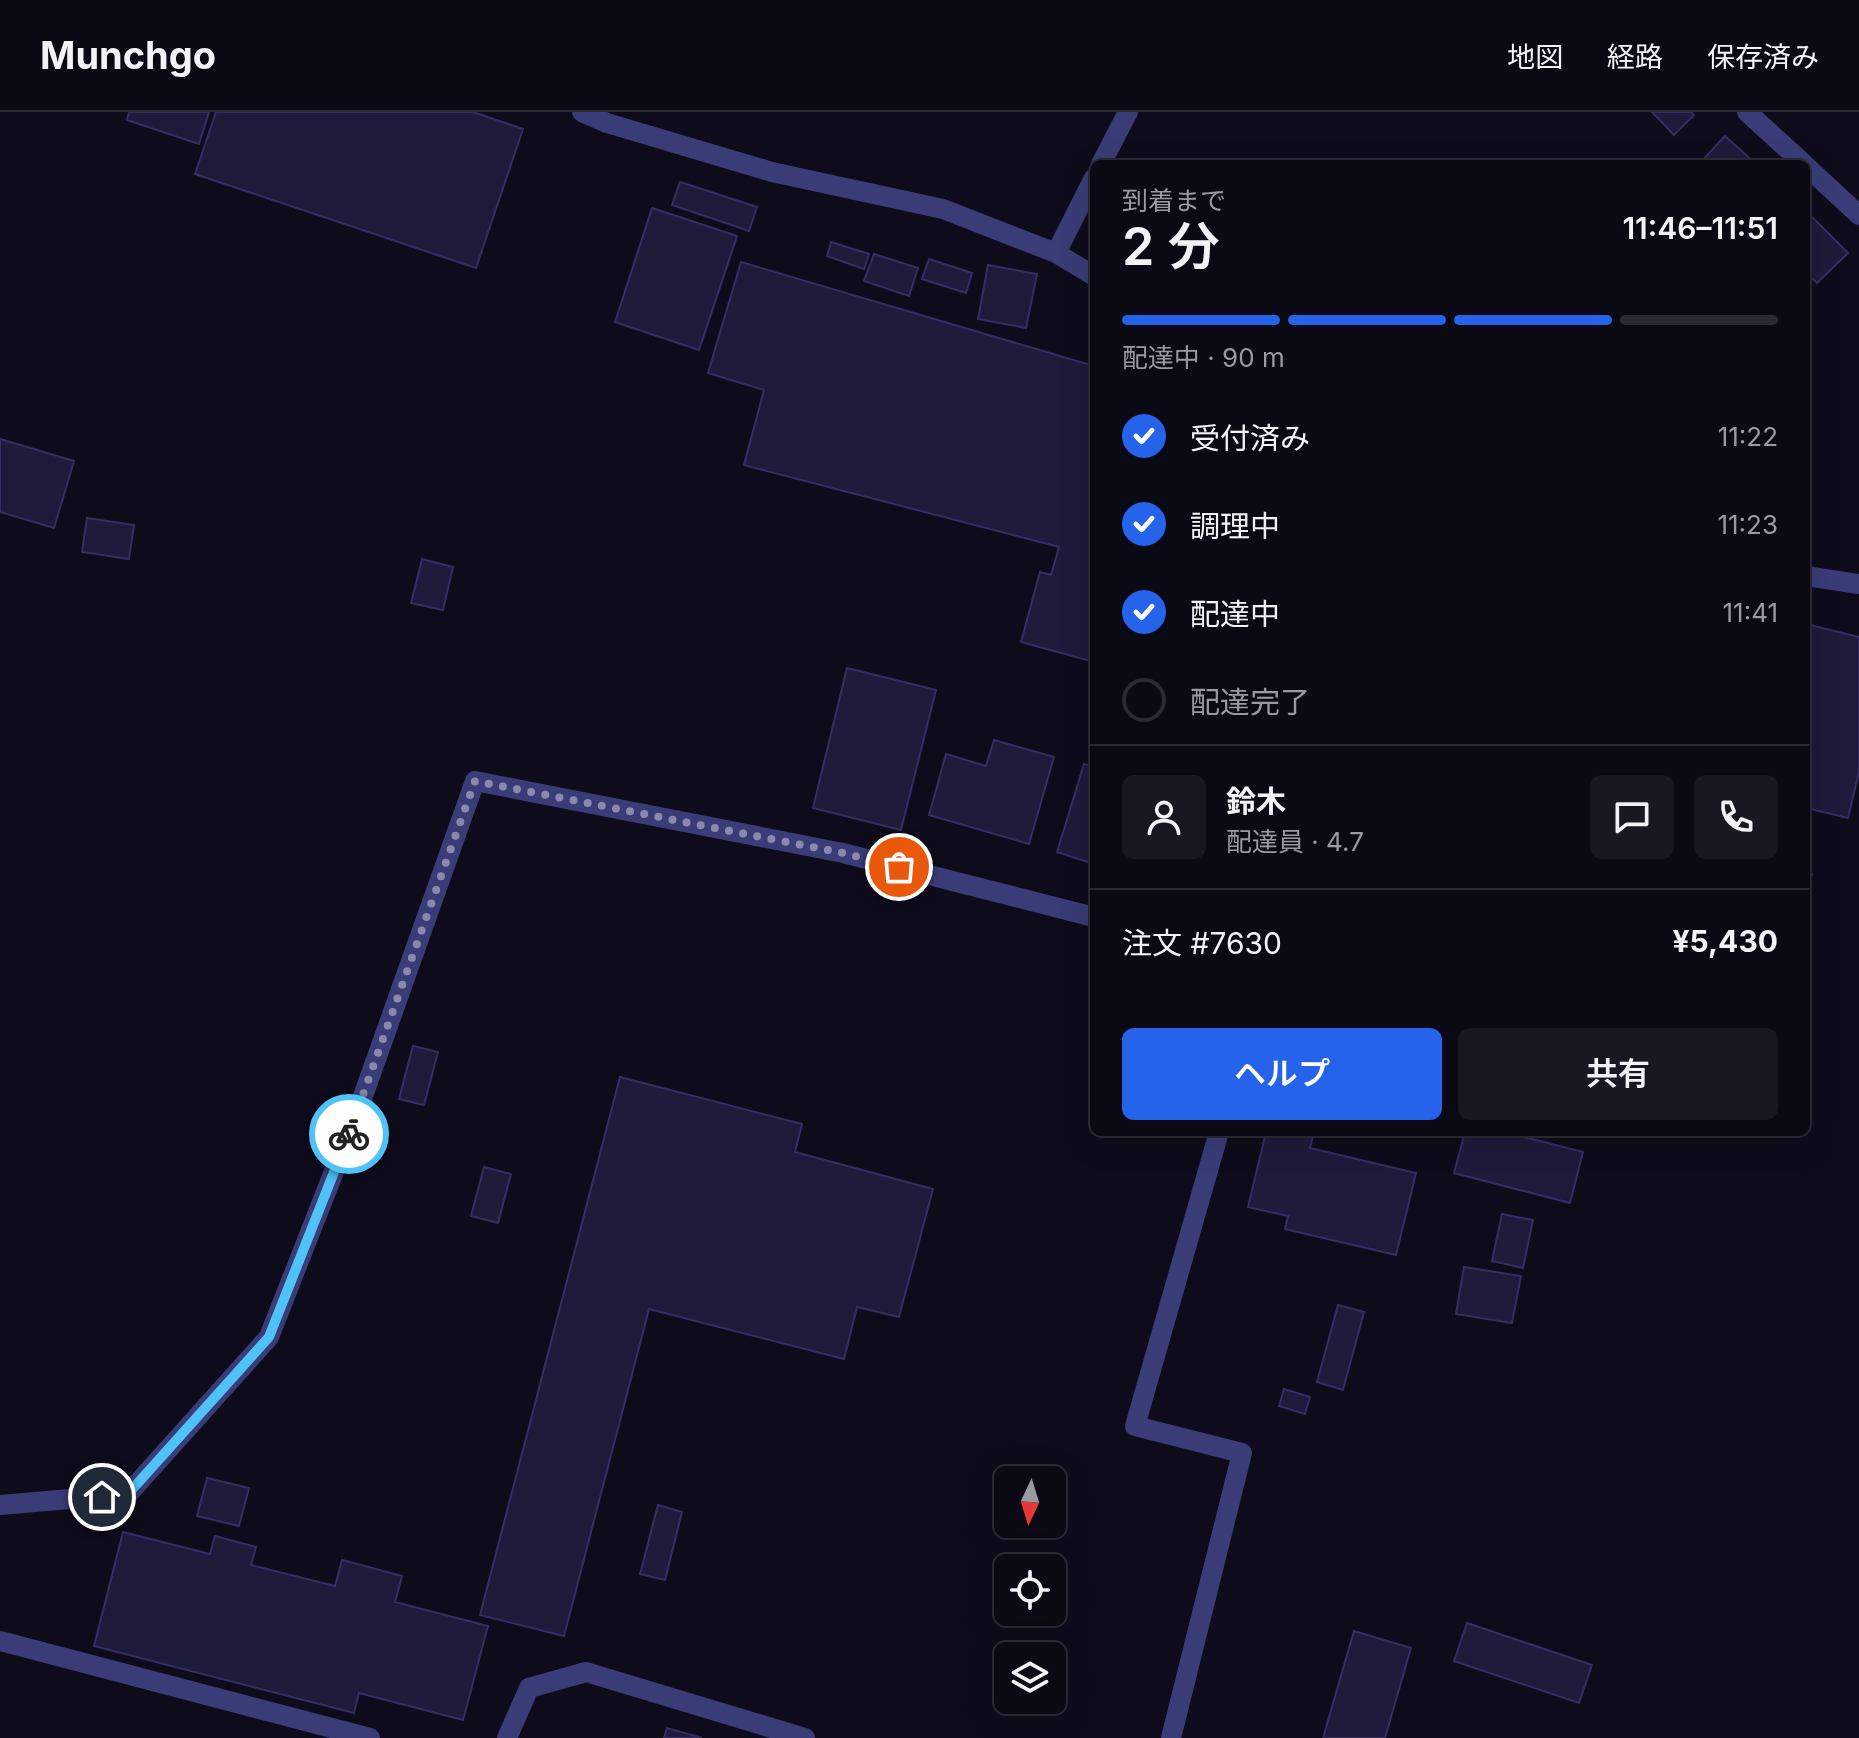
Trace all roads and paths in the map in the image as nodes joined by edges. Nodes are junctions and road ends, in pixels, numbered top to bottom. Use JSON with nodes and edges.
{"nodes":[{"id":1,"x":582,"y":112,"type":"edge"},
{"id":2,"x":1128,"y":112,"type":"edge"},
{"id":3,"x":1747,"y":112,"type":"edge"},
{"id":4,"x":609,"y":117,"type":"edge"},
{"id":5,"x":1103,"y":160,"type":"edge"},
{"id":6,"x":1800,"y":160,"type":"edge"},
{"id":7,"x":1810,"y":170,"type":"edge"},
{"id":8,"x":1090,"y":186,"type":"edge"},
{"id":9,"x":1859,"y":215,"type":"edge"},
{"id":10,"x":1056,"y":253,"type":"junction"},
{"id":11,"x":1090,"y":274,"type":"edge"},
{"id":12,"x":1810,"y":577,"type":"edge"},
{"id":13,"x":1859,"y":584,"type":"edge"},
{"id":14,"x":1090,"y":916,"type":"edge"},
{"id":15,"x":1218,"y":1136,"type":"edge"},
{"id":16,"x":0,"y":1505,"type":"edge"},
{"id":17,"x":0,"y":1641,"type":"edge"},
{"id":18,"x":370,"y":1738,"type":"edge"},
{"id":19,"x":507,"y":1738,"type":"edge"},
{"id":20,"x":805,"y":1738,"type":"edge"},
{"id":21,"x":1171,"y":1738,"type":"edge"}],
"edges":[{"from":1,"to":4,"type":"street"},
{"from":2,"to":5,"type":"street"},
{"from":3,"to":6,"type":"street"},
{"from":4,"to":10,"type":"street"},
{"from":7,"to":9,"type":"street"},
{"from":8,"to":10,"type":"street"},
{"from":10,"to":11,"type":"street"},
{"from":12,"to":13,"type":"street"},
{"from":14,"to":16,"type":"street"},
{"from":15,"to":21,"type":"street"},
{"from":17,"to":18,"type":"street"},
{"from":19,"to":20,"type":"street"}]}
